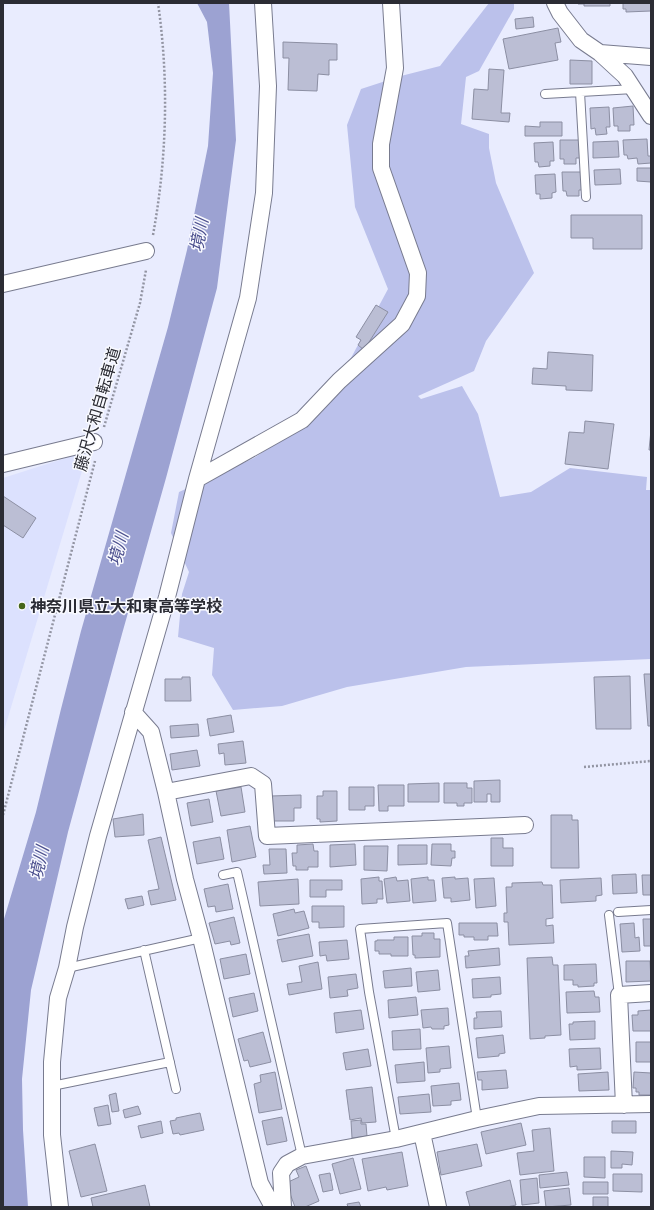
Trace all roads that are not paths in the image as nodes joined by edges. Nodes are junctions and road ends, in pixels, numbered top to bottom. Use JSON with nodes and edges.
{"nodes":[{"id":1,"x":263,"y":3,"type":"edge"},
{"id":2,"x":391,"y":3,"type":"edge"},
{"id":3,"x":555,"y":3,"type":"edge"},
{"id":4,"x":600,"y":54,"type":"junction"},
{"id":5,"x":651,"y":57,"type":"edge"},
{"id":6,"x":634,"y":89,"type":"junction"},
{"id":7,"x":580,"y":92,"type":"junction"},
{"id":8,"x":545,"y":94,"type":"dead end"},
{"id":9,"x":651,"y":116,"type":"edge"},
{"id":10,"x":586,"y":197,"type":"dead end"},
{"id":11,"x":148,"y":251,"type":"road end"},
{"id":12,"x":3,"y":284,"type":"edge"},
{"id":13,"x":97,"y":444,"type":"road end"},
{"id":14,"x":3,"y":464,"type":"edge"},
{"id":15,"x":197,"y":479,"type":"junction"},
{"id":16,"x":133,"y":712,"type":"junction"},
{"id":17,"x":166,"y":792,"type":"junction"},
{"id":18,"x":526,"y":825,"type":"dead end"},
{"id":19,"x":223,"y":875,"type":"dead end"},
{"id":20,"x":651,"y":910,"type":"edge"},
{"id":21,"x":618,"y":912,"type":"dead end"},
{"id":22,"x":609,"y":915,"type":"dead end"},
{"id":23,"x":201,"y":938,"type":"junction"},
{"id":24,"x":144,"y":950,"type":"junction"},
{"id":25,"x":67,"y":968,"type":"junction"},
{"id":26,"x":651,"y":993,"type":"edge"},
{"id":27,"x":619,"y":995,"type":"junction"},
{"id":28,"x":170,"y":1062,"type":"junction"},
{"id":29,"x":52,"y":1086,"type":"junction"},
{"id":30,"x":176,"y":1089,"type":"dead end"},
{"id":31,"x":651,"y":1104,"type":"edge"},
{"id":32,"x":624,"y":1105,"type":"junction"},
{"id":33,"x":477,"y":1119,"type":"junction"},
{"id":34,"x":422,"y":1133,"type":"junction"},
{"id":35,"x":396,"y":1139,"type":"junction"},
{"id":36,"x":302,"y":1156,"type":"junction"},
{"id":37,"x":60,"y":1207,"type":"edge"},
{"id":38,"x":273,"y":1207,"type":"edge"},
{"id":39,"x":283,"y":1207,"type":"edge"},
{"id":40,"x":438,"y":1207,"type":"edge"}],
"edges":[{"from":1,"to":15,"type":"street"},
{"from":2,"to":15,"type":"street"},
{"from":3,"to":4,"type":"street"},
{"from":4,"to":5,"type":"street"},
{"from":4,"to":6,"type":"street"},
{"from":6,"to":7,"type":"lane"},
{"from":6,"to":9,"type":"street"},
{"from":7,"to":8,"type":"lane"},
{"from":7,"to":10,"type":"lane"},
{"from":11,"to":12,"type":"street"},
{"from":13,"to":14,"type":"street"},
{"from":15,"to":16,"type":"street"},
{"from":16,"to":17,"type":"street"},
{"from":16,"to":25,"type":"street"},
{"from":17,"to":18,"type":"street"},
{"from":17,"to":23,"type":"street"},
{"from":19,"to":36,"type":"lane"},
{"from":20,"to":21,"type":"lane"},
{"from":22,"to":27,"type":"lane"},
{"from":23,"to":24,"type":"lane"},
{"from":23,"to":38,"type":"street"},
{"from":24,"to":25,"type":"lane"},
{"from":24,"to":28,"type":"lane"},
{"from":25,"to":29,"type":"street"},
{"from":26,"to":27,"type":"street"},
{"from":27,"to":32,"type":"street"},
{"from":28,"to":29,"type":"lane"},
{"from":28,"to":30,"type":"lane"},
{"from":29,"to":37,"type":"street"},
{"from":31,"to":32,"type":"street"},
{"from":32,"to":33,"type":"street"},
{"from":33,"to":34,"type":"street"},
{"from":33,"to":35,"type":"lane"},
{"from":34,"to":35,"type":"street"},
{"from":34,"to":40,"type":"street"},
{"from":35,"to":36,"type":"street"},
{"from":36,"to":39,"type":"street"}]}
